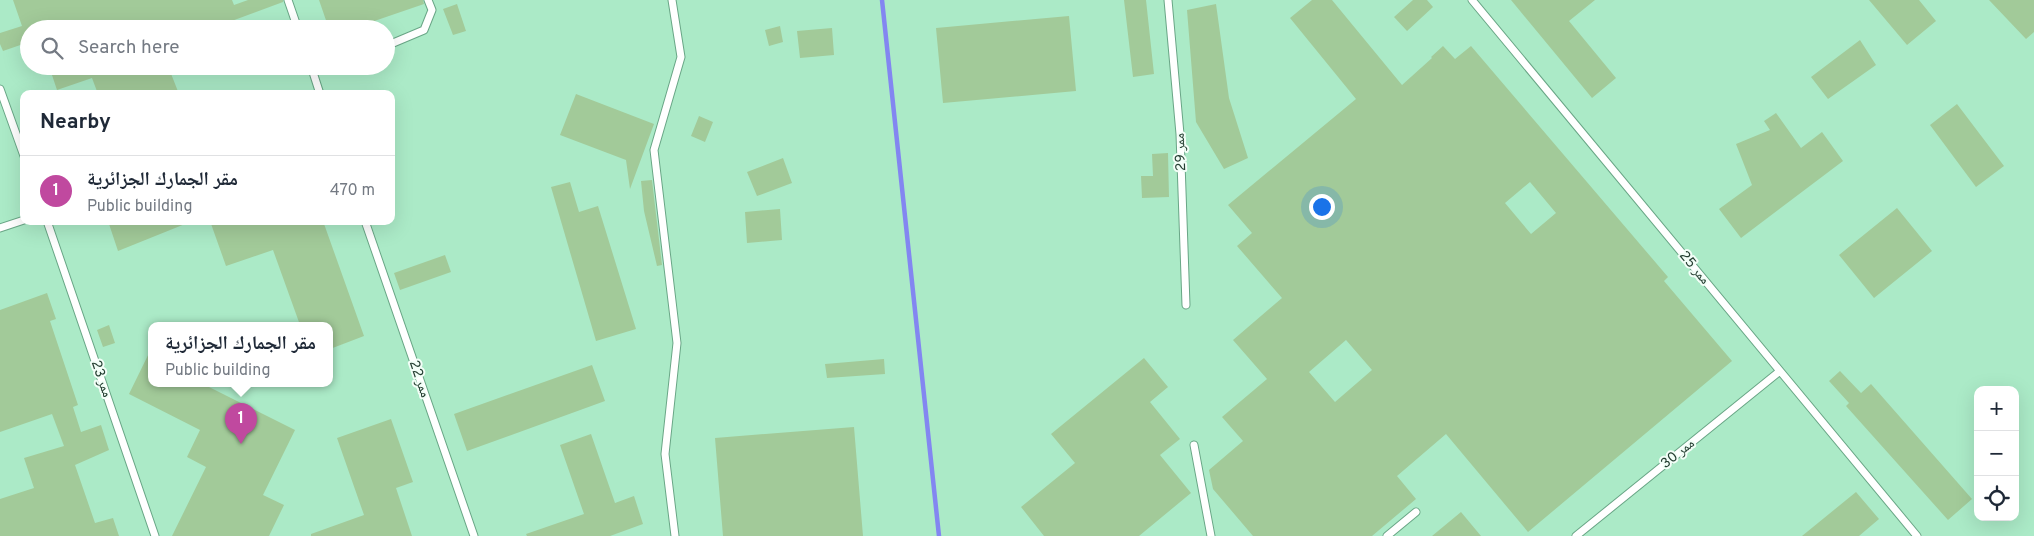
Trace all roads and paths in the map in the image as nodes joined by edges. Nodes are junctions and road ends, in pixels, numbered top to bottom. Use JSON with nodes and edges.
{"nodes":[{"id":1,"x":288,"y":0,"type":"edge"},
{"id":2,"x":428,"y":0,"type":"edge"},
{"id":3,"x":672,"y":0,"type":"edge"},
{"id":4,"x":1168,"y":0,"type":"edge"},
{"id":5,"x":1472,"y":0,"type":"edge"},
{"id":6,"x":295,"y":20,"type":"edge"},
{"id":7,"x":395,"y":42,"type":"edge"},
{"id":8,"x":314,"y":75,"type":"edge"},
{"id":9,"x":0,"y":88,"type":"edge"},
{"id":10,"x":319,"y":90,"type":"edge"},
{"id":11,"x":20,"y":145,"type":"edge"},
{"id":12,"x":20,"y":221,"type":"edge"},
{"id":13,"x":48,"y":225,"type":"edge"},
{"id":14,"x":366,"y":225,"type":"edge"},
{"id":15,"x":0,"y":228,"type":"edge"},
{"id":16,"x":1186,"y":305,"type":"dead end"},
{"id":17,"x":1780,"y":371,"type":"junction"},
{"id":18,"x":1194,"y":445,"type":"dead end"},
{"id":19,"x":1416,"y":512,"type":"dead end"},
{"id":20,"x":155,"y":536,"type":"edge"},
{"id":21,"x":474,"y":536,"type":"edge"},
{"id":22,"x":675,"y":536,"type":"edge"},
{"id":23,"x":1211,"y":536,"type":"edge"},
{"id":24,"x":1387,"y":536,"type":"edge"},
{"id":25,"x":1576,"y":536,"type":"edge"},
{"id":26,"x":1917,"y":536,"type":"edge"}],
"edges":[{"from":1,"to":6,"type":"lane"},
{"from":2,"to":7,"type":"lane"},
{"from":3,"to":22,"type":"lane"},
{"from":4,"to":16,"type":"lane","name":"ممر 29"},
{"from":5,"to":17,"type":"lane","name":"ممر 25"},
{"from":8,"to":10,"type":"lane"},
{"from":9,"to":11,"type":"lane"},
{"from":12,"to":15,"type":"lane"},
{"from":13,"to":20,"type":"lane","name":"ممر 23"},
{"from":14,"to":21,"type":"lane","name":"ممر 22"},
{"from":17,"to":25,"type":"lane","name":"ممر 30"},
{"from":17,"to":26,"type":"lane","name":"ممر 25"},
{"from":18,"to":23,"type":"lane"},
{"from":19,"to":24,"type":"lane"}]}
